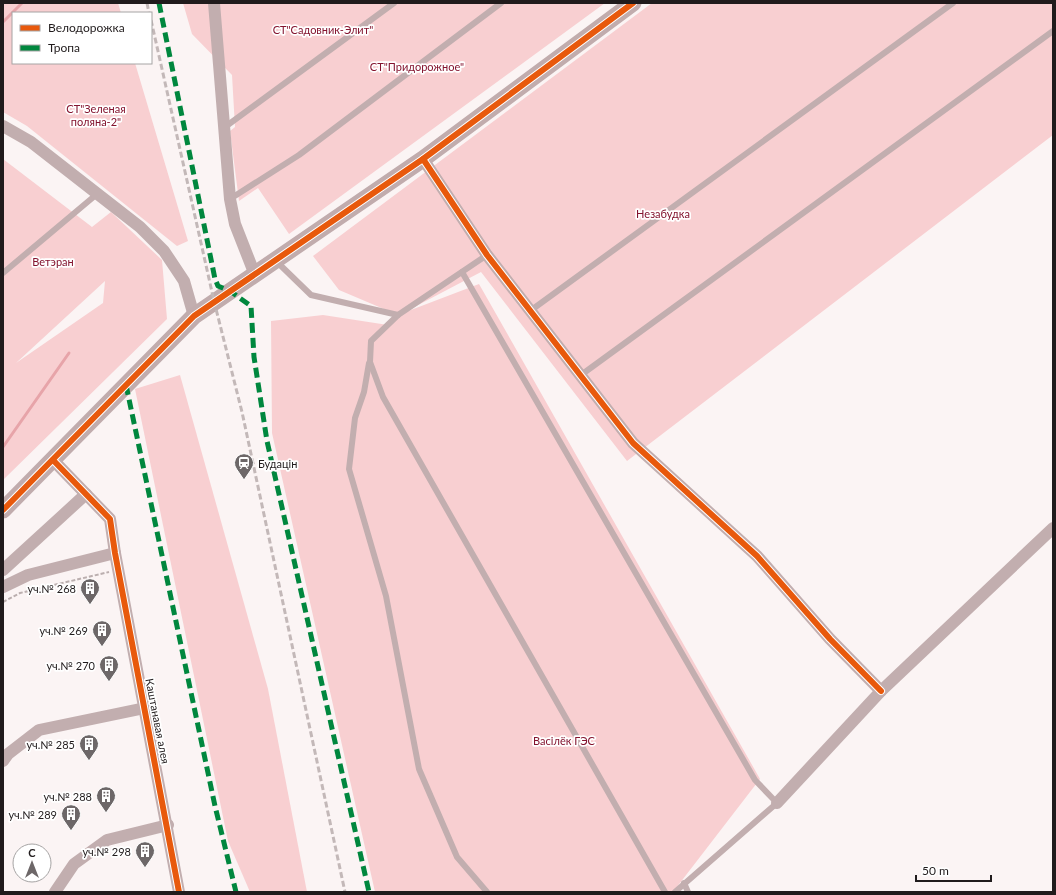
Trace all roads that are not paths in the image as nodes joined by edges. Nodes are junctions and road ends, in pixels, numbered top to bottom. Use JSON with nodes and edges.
{"nodes":[{"id":1,"x":214,"y":3,"type":"edge"},
{"id":2,"x":394,"y":3,"type":"edge"},
{"id":3,"x":501,"y":3,"type":"edge"},
{"id":4,"x":633,"y":3,"type":"edge"},
{"id":5,"x":953,"y":3,"type":"edge"},
{"id":6,"x":1053,"y":31,"type":"edge"},
{"id":7,"x":3,"y":126,"type":"edge"},
{"id":8,"x":225,"y":128,"type":"junction"},
{"id":9,"x":423,"y":159,"type":"junction"},
{"id":10,"x":97,"y":194,"type":"junction"},
{"id":11,"x":230,"y":199,"type":"junction"},
{"id":12,"x":487,"y":255,"type":"junction"},
{"id":13,"x":276,"y":261,"type":"junction"},
{"id":14,"x":462,"y":272,"type":"junction"},
{"id":15,"x":3,"y":273,"type":"edge"},
{"id":16,"x":255,"y":275,"type":"junction"},
{"id":17,"x":530,"y":311,"type":"junction"},
{"id":18,"x":398,"y":315,"type":"junction"},
{"id":19,"x":194,"y":316,"type":"junction"},
{"id":20,"x":370,"y":362,"type":"junction"},
{"id":21,"x":581,"y":375,"type":"junction"},
{"id":22,"x":53,"y":460,"type":"junction"},
{"id":23,"x":86,"y":494,"type":"junction"},
{"id":24,"x":3,"y":510,"type":"edge"},
{"id":25,"x":1053,"y":528,"type":"edge"},
{"id":26,"x":115,"y":554,"type":"junction"},
{"id":27,"x":3,"y":570,"type":"edge"},
{"id":28,"x":3,"y":587,"type":"edge"},
{"id":29,"x":881,"y":691,"type":"junction"},
{"id":30,"x":145,"y":708,"type":"junction"},
{"id":31,"x":3,"y":761,"type":"edge"},
{"id":32,"x":777,"y":803,"type":"junction"},
{"id":33,"x":168,"y":824,"type":"junction"},
{"id":34,"x":684,"y":883,"type":"junction"},
{"id":35,"x":55,"y":892,"type":"edge"},
{"id":36,"x":179,"y":892,"type":"edge"},
{"id":37,"x":486,"y":892,"type":"edge"},
{"id":38,"x":665,"y":892,"type":"edge"},
{"id":39,"x":675,"y":892,"type":"edge"},
{"id":40,"x":688,"y":892,"type":"edge"}],
"edges":[{"from":1,"to":8,"type":"street"},
{"from":2,"to":8,"type":"lane"},
{"from":3,"to":11,"type":"lane"},
{"from":4,"to":9,"type":"street"},
{"from":5,"to":17,"type":"lane"},
{"from":6,"to":21,"type":"lane"},
{"from":7,"to":10,"type":"street"},
{"from":8,"to":11,"type":"street"},
{"from":9,"to":12,"type":"street"},
{"from":9,"to":13,"type":"street"},
{"from":10,"to":15,"type":"lane"},
{"from":10,"to":19,"type":"street"},
{"from":11,"to":16,"type":"street"},
{"from":12,"to":14,"type":"lane"},
{"from":12,"to":17,"type":"street"},
{"from":13,"to":16,"type":"street"},
{"from":13,"to":18,"type":"lane"},
{"from":14,"to":18,"type":"lane"},
{"from":14,"to":32,"type":"lane"},
{"from":16,"to":19,"type":"street"},
{"from":17,"to":21,"type":"street"},
{"from":18,"to":20,"type":"lane"},
{"from":19,"to":22,"type":"street"},
{"from":20,"to":37,"type":"lane"},
{"from":20,"to":38,"type":"lane"},
{"from":21,"to":29,"type":"street"},
{"from":22,"to":23,"type":"street","name":"Каштанавая алея"},
{"from":22,"to":24,"type":"street"},
{"from":23,"to":26,"type":"street","name":"Каштанавая алея"},
{"from":23,"to":27,"type":"street"},
{"from":25,"to":29,"type":"street"},
{"from":26,"to":28,"type":"street"},
{"from":26,"to":30,"type":"street","name":"Каштанавая алея"},
{"from":29,"to":32,"type":"street"},
{"from":30,"to":31,"type":"street"},
{"from":30,"to":33,"type":"street","name":"Каштанавая алея"},
{"from":32,"to":34,"type":"lane"},
{"from":33,"to":35,"type":"street"},
{"from":33,"to":36,"type":"street","name":"Каштанавая алея"},
{"from":34,"to":39,"type":"lane"},
{"from":34,"to":40,"type":"lane"}]}
